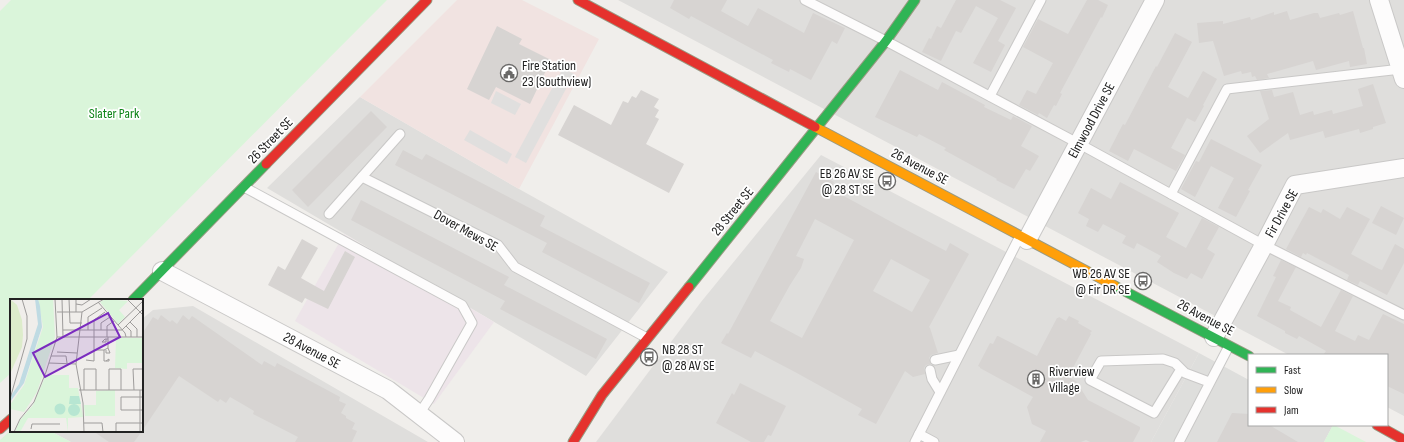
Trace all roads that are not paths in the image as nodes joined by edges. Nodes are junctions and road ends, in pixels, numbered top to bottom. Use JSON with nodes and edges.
{"nodes":[{"id":1,"x":427,"y":0,"type":"edge"},
{"id":2,"x":578,"y":0,"type":"edge"},
{"id":3,"x":805,"y":0,"type":"edge"},
{"id":4,"x":915,"y":0,"type":"edge"},
{"id":5,"x":1041,"y":0,"type":"edge"},
{"id":6,"x":1155,"y":0,"type":"edge"},
{"id":7,"x":1379,"y":0,"type":"edge"},
{"id":8,"x":886,"y":41,"type":"junction"},
{"id":9,"x":1402,"y":74,"type":"edge"},
{"id":10,"x":990,"y":96,"type":"junction"},
{"id":11,"x":818,"y":127,"type":"junction"},
{"id":12,"x":400,"y":134,"type":"dead end"},
{"id":13,"x":1079,"y":144,"type":"junction"},
{"id":14,"x":1404,"y":168,"type":"edge"},
{"id":15,"x":362,"y":177,"type":"junction"},
{"id":16,"x":244,"y":187,"type":"junction"},
{"id":17,"x":1171,"y":194,"type":"junction"},
{"id":18,"x":329,"y":214,"type":"dead end"},
{"id":19,"x":1023,"y":238,"type":"junction"},
{"id":20,"x":1264,"y":245,"type":"junction"},
{"id":21,"x":162,"y":271,"type":"junction"},
{"id":22,"x":134,"y":299,"type":"edge"},
{"id":23,"x":1404,"y":314,"type":"edge"},
{"id":24,"x":647,"y":338,"type":"junction"},
{"id":25,"x":1221,"y":341,"type":"junction"},
{"id":26,"x":959,"y":355,"type":"junction"},
{"id":27,"x":1248,"y":355,"type":"edge"},
{"id":28,"x":935,"y":360,"type":"dead end"},
{"id":29,"x":1181,"y":369,"type":"junction"},
{"id":30,"x":930,"y":370,"type":"dead end"},
{"id":31,"x":1210,"y":382,"type":"junction"},
{"id":32,"x":940,"y":392,"type":"junction"},
{"id":33,"x":419,"y":414,"type":"junction"},
{"id":34,"x":10,"y":420,"type":"edge"},
{"id":35,"x":1379,"y":426,"type":"edge"},
{"id":36,"x":0,"y":429,"type":"edge"},
{"id":37,"x":917,"y":438,"type":"edge"},
{"id":38,"x":1404,"y":440,"type":"edge"},
{"id":39,"x":455,"y":442,"type":"edge"},
{"id":40,"x":573,"y":442,"type":"edge"},
{"id":41,"x":934,"y":442,"type":"edge"},
{"id":42,"x":1179,"y":442,"type":"edge"}],
"edges":[{"from":1,"to":16,"type":"street","name":"26 Street SE"},
{"from":2,"to":11,"type":"street","name":"26 Avenue SE"},
{"from":3,"to":8,"type":"lane"},
{"from":4,"to":8,"type":"street","name":"28 Street SE"},
{"from":5,"to":10,"type":"lane"},
{"from":6,"to":13,"type":"street","name":"Elmwood Drive SE"},
{"from":7,"to":9,"type":"street"},
{"from":8,"to":10,"type":"lane"},
{"from":8,"to":11,"type":"street","name":"28 Street SE"},
{"from":9,"to":17,"type":"lane"},
{"from":10,"to":13,"type":"lane"},
{"from":11,"to":19,"type":"street","name":"26 Avenue SE"},
{"from":11,"to":24,"type":"street","name":"28 Street SE"},
{"from":12,"to":15,"type":"lane"},
{"from":13,"to":17,"type":"lane"},
{"from":13,"to":19,"type":"street","name":"Elmwood Drive SE"},
{"from":14,"to":20,"type":"street","name":"Fir Drive SE"},
{"from":15,"to":18,"type":"lane"},
{"from":15,"to":24,"type":"lane","name":"Dover Mews SE"},
{"from":16,"to":21,"type":"street","name":"26 Street SE"},
{"from":16,"to":33,"type":"lane"},
{"from":17,"to":20,"type":"lane"},
{"from":19,"to":25,"type":"street","name":"26 Avenue SE"},
{"from":19,"to":26,"type":"lane"},
{"from":20,"to":23,"type":"lane"},
{"from":20,"to":25,"type":"street","name":"Fir Drive SE"},
{"from":21,"to":22,"type":"street","name":"26 Street SE"},
{"from":21,"to":33,"type":"street","name":"28 Avenue SE"},
{"from":24,"to":40,"type":"street","name":"28 Street SE"},
{"from":25,"to":27,"type":"street","name":"26 Avenue SE"},
{"from":25,"to":31,"type":"lane"},
{"from":26,"to":28,"type":"lane"},
{"from":26,"to":32,"type":"lane"},
{"from":29,"to":29,"type":"lane"},
{"from":29,"to":31,"type":"lane"},
{"from":30,"to":32,"type":"lane"},
{"from":31,"to":42,"type":"lane"},
{"from":32,"to":37,"type":"lane"},
{"from":33,"to":39,"type":"street","name":"28 Avenue SE"},
{"from":34,"to":36,"type":"street"},
{"from":35,"to":38,"type":"street"},
{"from":37,"to":41,"type":"lane"}]}
